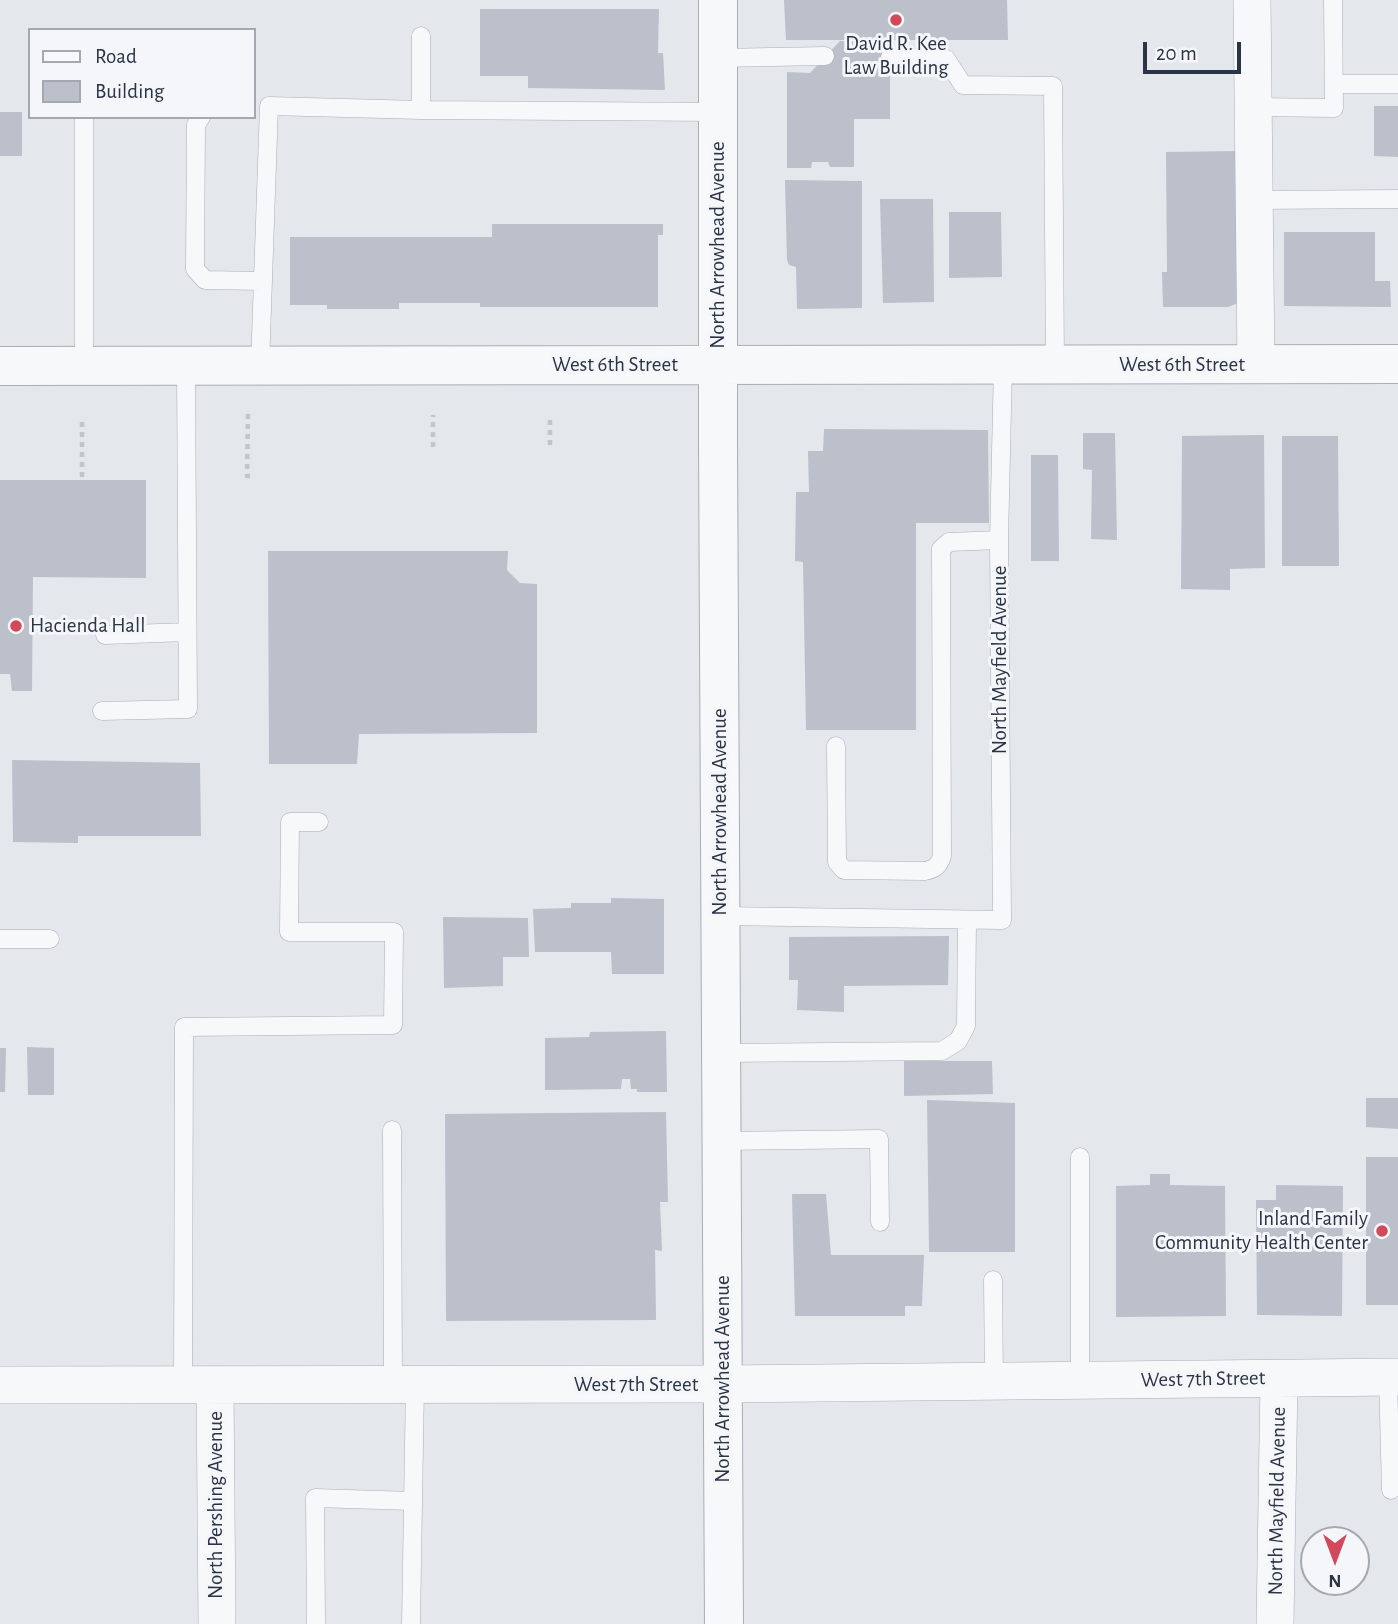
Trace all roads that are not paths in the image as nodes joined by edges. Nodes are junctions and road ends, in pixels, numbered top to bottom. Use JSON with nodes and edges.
{"nodes":[{"id":1,"x":718,"y":0,"type":"edge"},
{"id":2,"x":1252,"y":0,"type":"edge"},
{"id":3,"x":1333,"y":0,"type":"edge"},
{"id":4,"x":421,"y":36,"type":"dead end"},
{"id":5,"x":825,"y":56,"type":"dead end"},
{"id":6,"x":890,"y":57,"type":"dead end"},
{"id":7,"x":718,"y":58,"type":"junction"},
{"id":8,"x":1334,"y":84,"type":"junction"},
{"id":9,"x":1398,"y":84,"type":"edge"},
{"id":10,"x":261,"y":106,"type":"edge"},
{"id":11,"x":1253,"y":107,"type":"junction"},
{"id":12,"x":421,"y":110,"type":"junction"},
{"id":13,"x":718,"y":112,"type":"junction"},
{"id":14,"x":84,"y":119,"type":"edge"},
{"id":15,"x":200,"y":119,"type":"edge"},
{"id":16,"x":1398,"y":199,"type":"edge"},
{"id":17,"x":1254,"y":200,"type":"junction"},
{"id":18,"x":262,"y":281,"type":"junction"},
{"id":19,"x":1255,"y":364,"type":"junction"},
{"id":20,"x":1398,"y":364,"type":"edge"},
{"id":21,"x":718,"y":365,"type":"junction"},
{"id":22,"x":1003,"y":365,"type":"junction"},
{"id":23,"x":1055,"y":365,"type":"junction"},
{"id":24,"x":0,"y":366,"type":"edge"},
{"id":25,"x":84,"y":366,"type":"junction"},
{"id":26,"x":186,"y":366,"type":"junction"},
{"id":27,"x":260,"y":366,"type":"junction"},
{"id":28,"x":999,"y":540,"type":"junction"},
{"id":29,"x":187,"y":632,"type":"junction"},
{"id":30,"x":105,"y":635,"type":"dead end"},
{"id":31,"x":102,"y":711,"type":"dead end"},
{"id":32,"x":835,"y":746,"type":"dead end"},
{"id":33,"x":319,"y":822,"type":"dead end"},
{"id":34,"x":721,"y":916,"type":"junction"},
{"id":35,"x":967,"y":920,"type":"junction"},
{"id":36,"x":0,"y":939,"type":"edge"},
{"id":37,"x":50,"y":939,"type":"dead end"},
{"id":38,"x":722,"y":1052,"type":"junction"},
{"id":39,"x":392,"y":1130,"type":"dead end"},
{"id":40,"x":722,"y":1141,"type":"junction"},
{"id":41,"x":1080,"y":1157,"type":"dead end"},
{"id":42,"x":880,"y":1222,"type":"dead end"},
{"id":43,"x":993,"y":1280,"type":"dead end"},
{"id":44,"x":1393,"y":1377,"type":"edge"},
{"id":45,"x":1279,"y":1378,"type":"junction"},
{"id":46,"x":1080,"y":1381,"type":"junction"},
{"id":47,"x":994,"y":1382,"type":"junction"},
{"id":48,"x":724,"y":1384,"type":"junction"},
{"id":49,"x":0,"y":1385,"type":"edge"},
{"id":50,"x":199,"y":1385,"type":"junction"},
{"id":51,"x":404,"y":1385,"type":"junction"},
{"id":52,"x":1391,"y":1490,"type":"dead end"},
{"id":53,"x":413,"y":1501,"type":"junction"},
{"id":54,"x":217,"y":1624,"type":"edge"},
{"id":55,"x":316,"y":1624,"type":"edge"},
{"id":56,"x":411,"y":1624,"type":"edge"},
{"id":57,"x":724,"y":1624,"type":"edge"},
{"id":58,"x":1275,"y":1624,"type":"edge"}],
"edges":[{"from":1,"to":7,"type":"street","name":"North Arrowhead Avenue"},
{"from":2,"to":11,"type":"street"},
{"from":3,"to":8,"type":"lane"},
{"from":4,"to":12,"type":"lane"},
{"from":5,"to":7,"type":"lane"},
{"from":6,"to":23,"type":"lane"},
{"from":7,"to":13,"type":"street","name":"North Arrowhead Avenue"},
{"from":8,"to":9,"type":"lane"},
{"from":8,"to":11,"type":"lane"},
{"from":10,"to":12,"type":"lane"},
{"from":10,"to":18,"type":"lane"},
{"from":11,"to":17,"type":"street"},
{"from":12,"to":13,"type":"lane"},
{"from":13,"to":21,"type":"street","name":"North Arrowhead Avenue"},
{"from":14,"to":25,"type":"lane"},
{"from":15,"to":18,"type":"lane"},
{"from":16,"to":17,"type":"lane"},
{"from":17,"to":19,"type":"street"},
{"from":18,"to":27,"type":"lane"},
{"from":19,"to":20,"type":"street","name":"West 6th Street"},
{"from":19,"to":23,"type":"street","name":"West 6th Street"},
{"from":21,"to":22,"type":"street","name":"West 6th Street"},
{"from":21,"to":27,"type":"street","name":"West 6th Street"},
{"from":21,"to":34,"type":"street","name":"North Arrowhead Avenue"},
{"from":22,"to":23,"type":"street","name":"West 6th Street"},
{"from":22,"to":28,"type":"lane","name":"North Mayfield Avenue"},
{"from":24,"to":25,"type":"street","name":"West 6th Street"},
{"from":25,"to":26,"type":"street","name":"West 6th Street"},
{"from":26,"to":27,"type":"street","name":"West 6th Street"},
{"from":26,"to":29,"type":"lane"},
{"from":28,"to":32,"type":"lane"},
{"from":28,"to":35,"type":"lane","name":"North Mayfield Avenue"},
{"from":29,"to":30,"type":"lane"},
{"from":29,"to":31,"type":"lane"},
{"from":33,"to":50,"type":"lane"},
{"from":34,"to":35,"type":"lane"},
{"from":34,"to":38,"type":"street","name":"North Arrowhead Avenue"},
{"from":35,"to":38,"type":"lane"},
{"from":36,"to":37,"type":"lane"},
{"from":38,"to":40,"type":"street","name":"North Arrowhead Avenue"},
{"from":39,"to":51,"type":"lane"},
{"from":40,"to":42,"type":"lane"},
{"from":40,"to":48,"type":"street","name":"North Arrowhead Avenue"},
{"from":41,"to":46,"type":"lane"},
{"from":43,"to":47,"type":"lane"},
{"from":44,"to":45,"type":"street","name":"West 7th Street"},
{"from":44,"to":52,"type":"lane"},
{"from":45,"to":46,"type":"street","name":"West 7th Street"},
{"from":45,"to":58,"type":"street","name":"North Mayfield Avenue"},
{"from":46,"to":47,"type":"street","name":"West 7th Street"},
{"from":47,"to":48,"type":"street","name":"West 7th Street"},
{"from":48,"to":51,"type":"street","name":"West 7th Street"},
{"from":48,"to":57,"type":"street","name":"North Arrowhead Avenue"},
{"from":49,"to":50,"type":"street","name":"West 7th Street"},
{"from":50,"to":51,"type":"street","name":"West 7th Street"},
{"from":50,"to":54,"type":"street","name":"North Pershing Avenue"},
{"from":51,"to":53,"type":"lane"},
{"from":53,"to":55,"type":"lane"},
{"from":53,"to":56,"type":"lane"}]}
